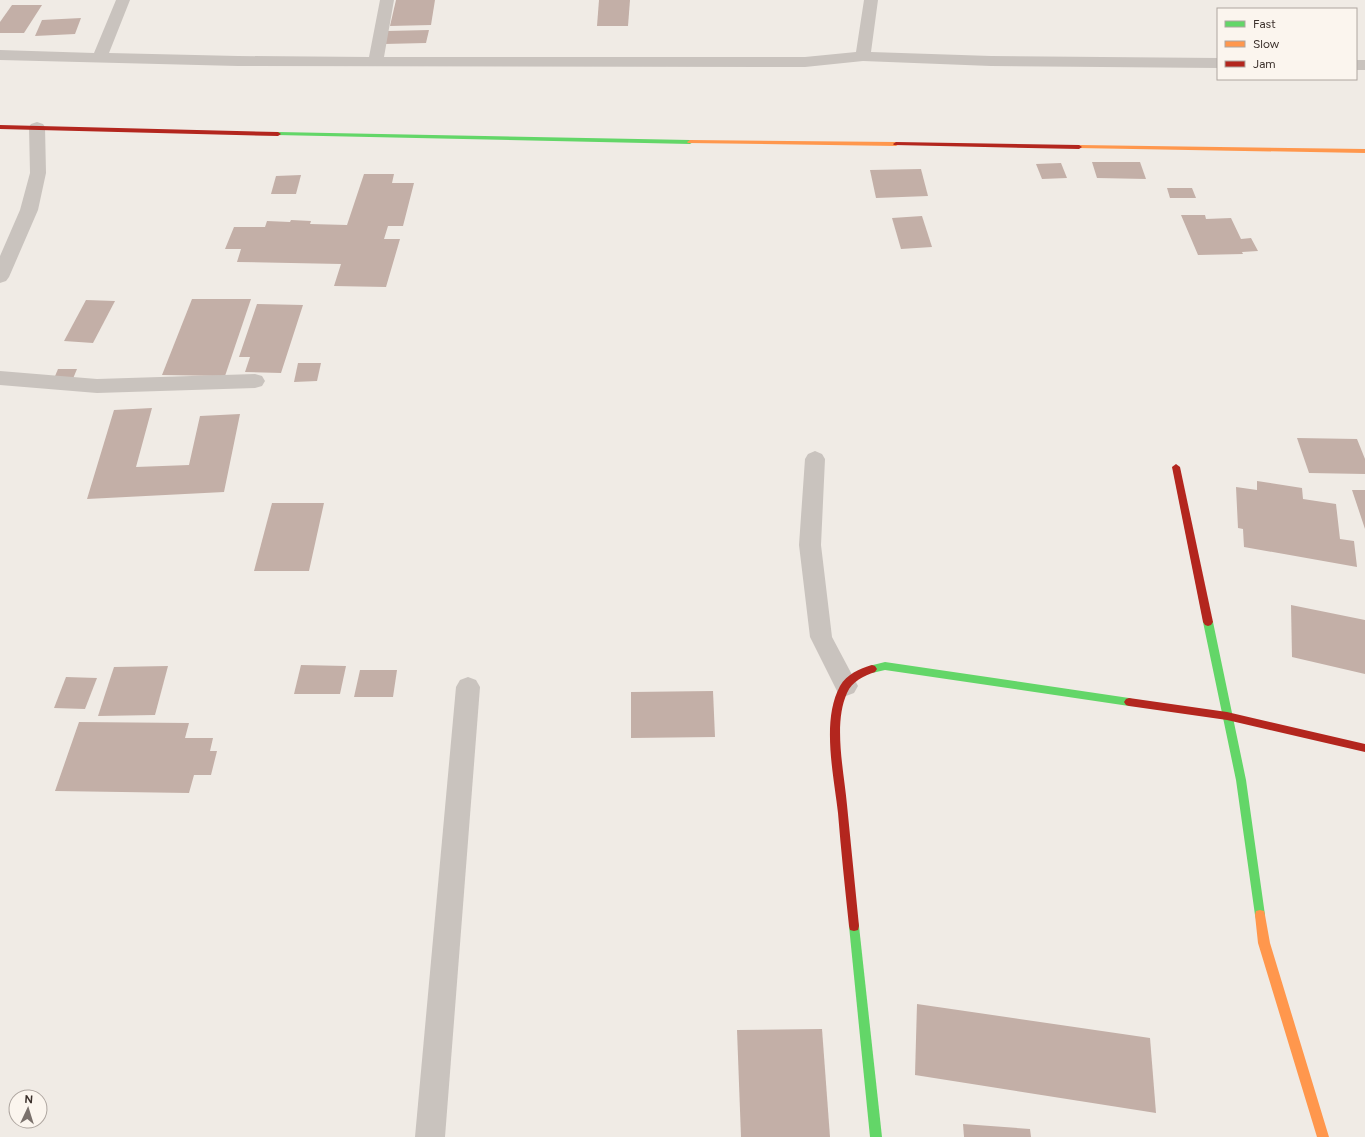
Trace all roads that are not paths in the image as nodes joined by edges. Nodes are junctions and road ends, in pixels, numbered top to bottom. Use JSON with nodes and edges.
{"nodes":[{"id":1,"x":123,"y":0,"type":"edge"},
{"id":2,"x":387,"y":0,"type":"edge"},
{"id":3,"x":871,"y":0,"type":"edge"},
{"id":4,"x":0,"y":55,"type":"edge"},
{"id":5,"x":863,"y":56,"type":"junction"},
{"id":6,"x":99,"y":58,"type":"junction"},
{"id":7,"x":376,"y":61,"type":"junction"},
{"id":8,"x":1217,"y":63,"type":"edge"},
{"id":9,"x":0,"y":127,"type":"edge"},
{"id":10,"x":36,"y":127,"type":"junction"},
{"id":11,"x":1365,"y":152,"type":"edge"},
{"id":12,"x":0,"y":277,"type":"edge"},
{"id":13,"x":0,"y":378,"type":"edge"},
{"id":14,"x":256,"y":381,"type":"dead end"},
{"id":15,"x":815,"y":459,"type":"dead end"},
{"id":16,"x":1176,"y":467,"type":"dead end"},
{"id":17,"x":846,"y":686,"type":"junction"},
{"id":18,"x":468,"y":687,"type":"dead end"},
{"id":19,"x":1227,"y":716,"type":"junction"},
{"id":20,"x":1365,"y":748,"type":"edge"},
{"id":21,"x":430,"y":1137,"type":"edge"},
{"id":22,"x":876,"y":1137,"type":"edge"},
{"id":23,"x":1323,"y":1137,"type":"edge"}],
"edges":[{"from":1,"to":6,"type":"street"},
{"from":2,"to":7,"type":"street"},
{"from":3,"to":5,"type":"street"},
{"from":4,"to":6,"type":"street"},
{"from":5,"to":7,"type":"street"},
{"from":5,"to":8,"type":"street"},
{"from":6,"to":7,"type":"street"},
{"from":9,"to":10,"type":"street"},
{"from":10,"to":11,"type":"street"},
{"from":10,"to":12,"type":"street"},
{"from":13,"to":14,"type":"street"},
{"from":15,"to":17,"type":"street"},
{"from":16,"to":19,"type":"street"},
{"from":17,"to":19,"type":"street"},
{"from":17,"to":22,"type":"street"},
{"from":18,"to":21,"type":"street"},
{"from":19,"to":20,"type":"street"},
{"from":19,"to":23,"type":"street"}]}
